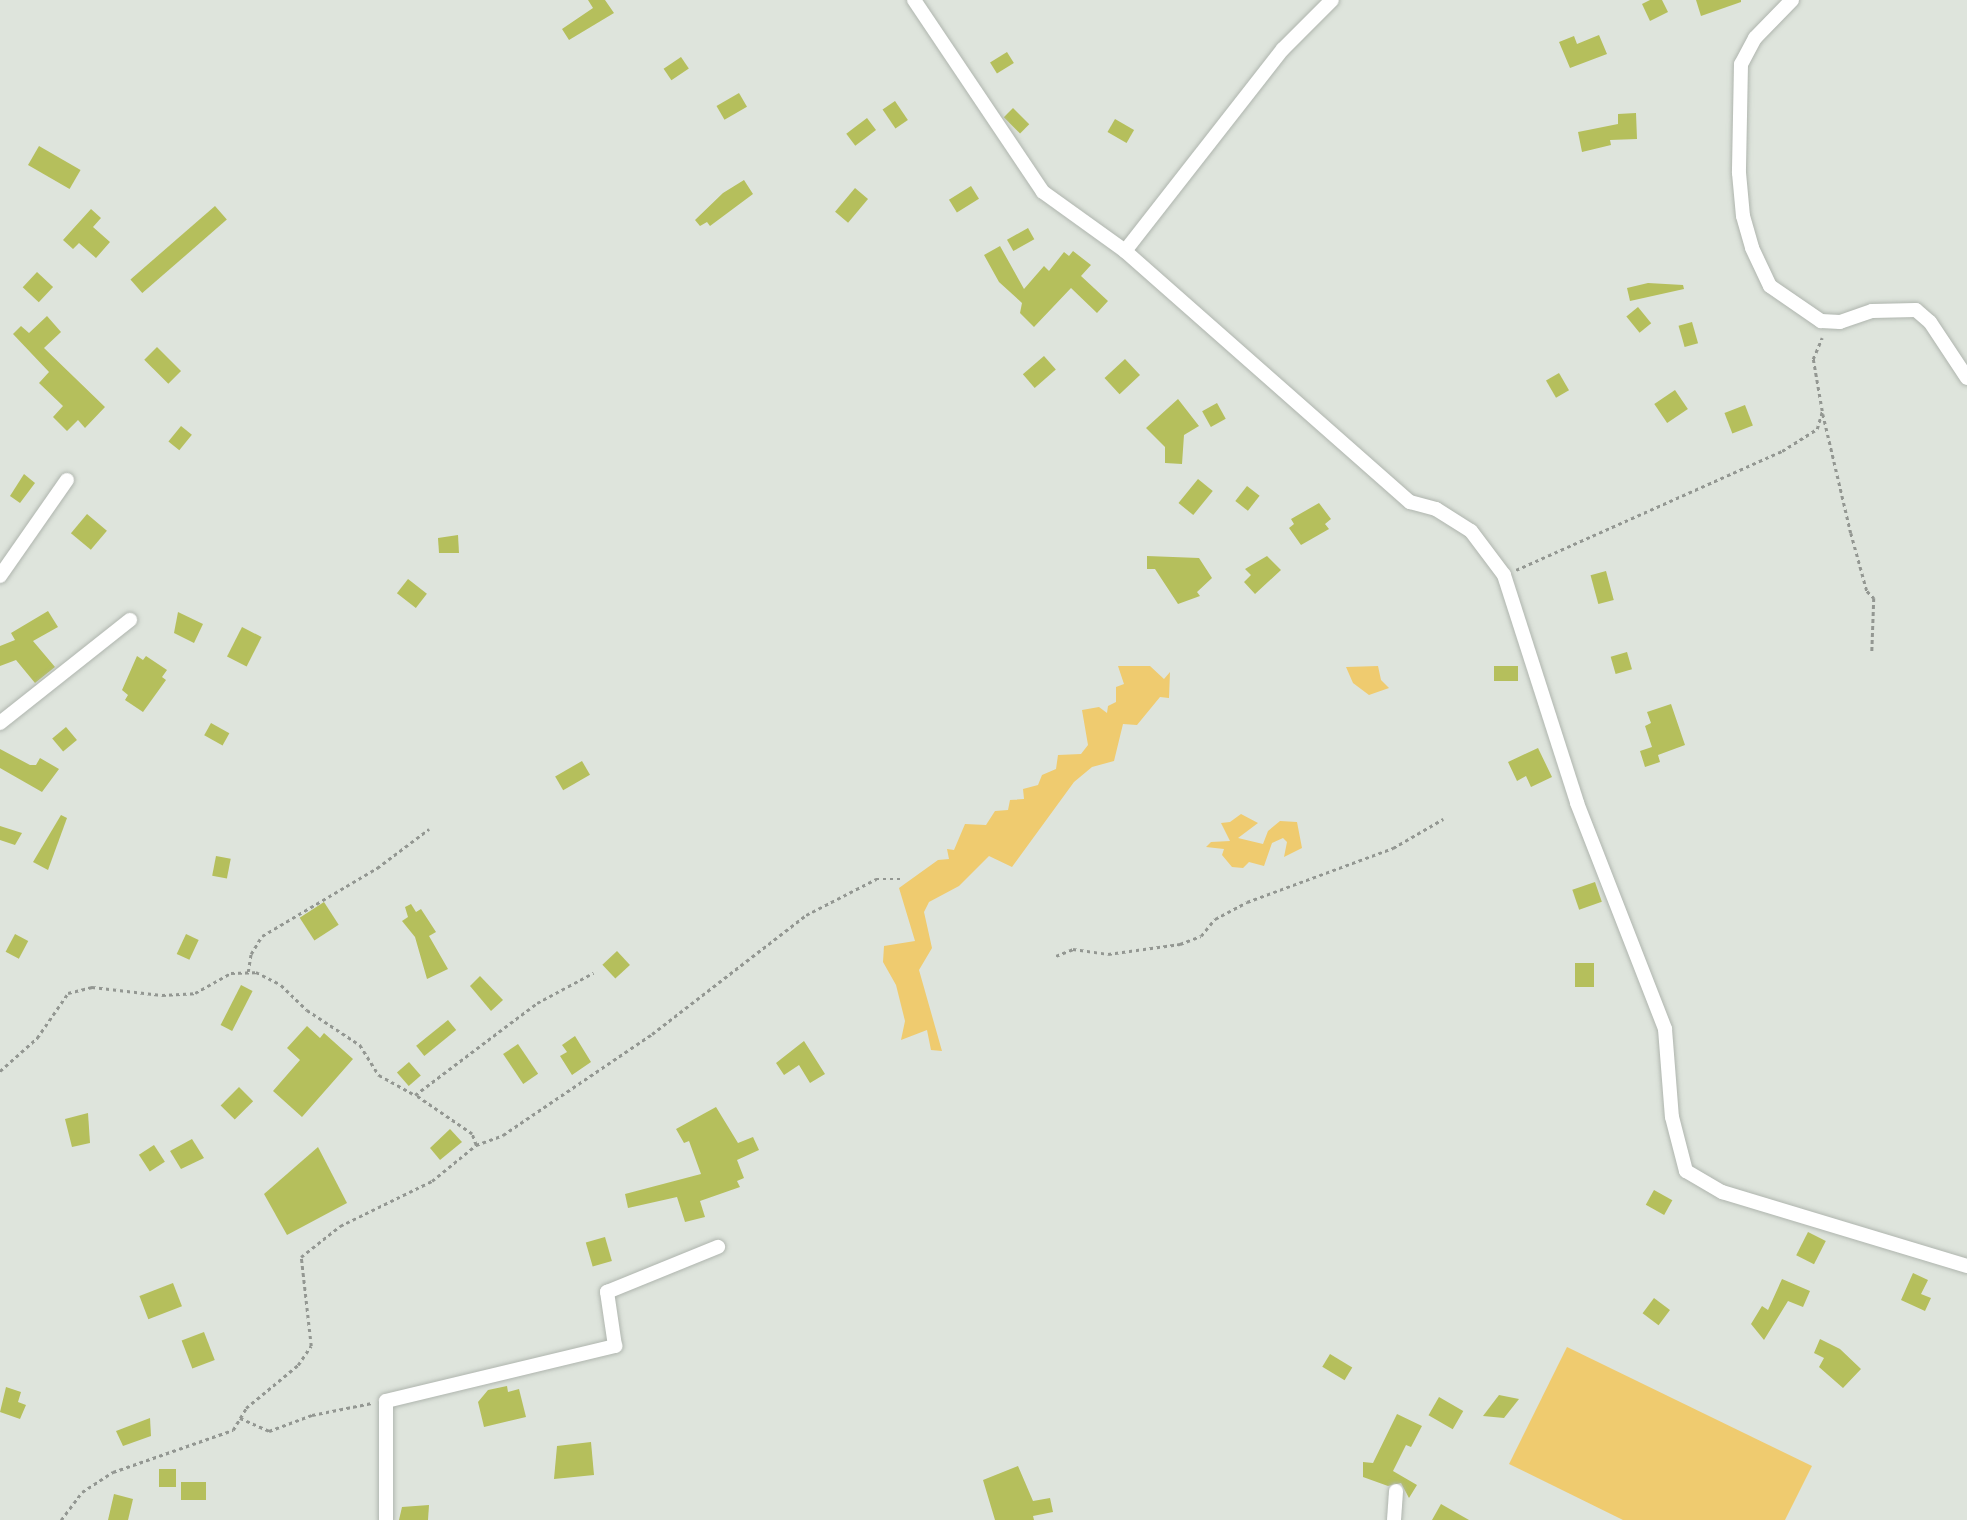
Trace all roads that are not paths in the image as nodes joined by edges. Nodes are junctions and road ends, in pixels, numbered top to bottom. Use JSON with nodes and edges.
{"nodes":[{"id":1,"x":914,"y":0,"type":"edge"},
{"id":2,"x":1332,"y":0,"type":"edge"},
{"id":3,"x":1792,"y":0,"type":"edge"},
{"id":4,"x":1125,"y":251,"type":"junction"},
{"id":5,"x":1967,"y":377,"type":"edge"},
{"id":6,"x":66,"y":480,"type":"dead end"},
{"id":7,"x":0,"y":576,"type":"edge"},
{"id":8,"x":130,"y":620,"type":"dead end"},
{"id":9,"x":0,"y":723,"type":"edge"},
{"id":10,"x":718,"y":1247,"type":"dead end"},
{"id":11,"x":1967,"y":1266,"type":"edge"},
{"id":12,"x":1396,"y":1491,"type":"dead end"},
{"id":13,"x":386,"y":1520,"type":"edge"},
{"id":14,"x":1394,"y":1520,"type":"edge"}],
"edges":[{"from":1,"to":4,"type":"street"},
{"from":2,"to":4,"type":"street"},
{"from":3,"to":5,"type":"street"},
{"from":4,"to":11,"type":"street"},
{"from":6,"to":7,"type":"street"},
{"from":8,"to":9,"type":"street"},
{"from":10,"to":13,"type":"street"},
{"from":12,"to":14,"type":"street"}]}
